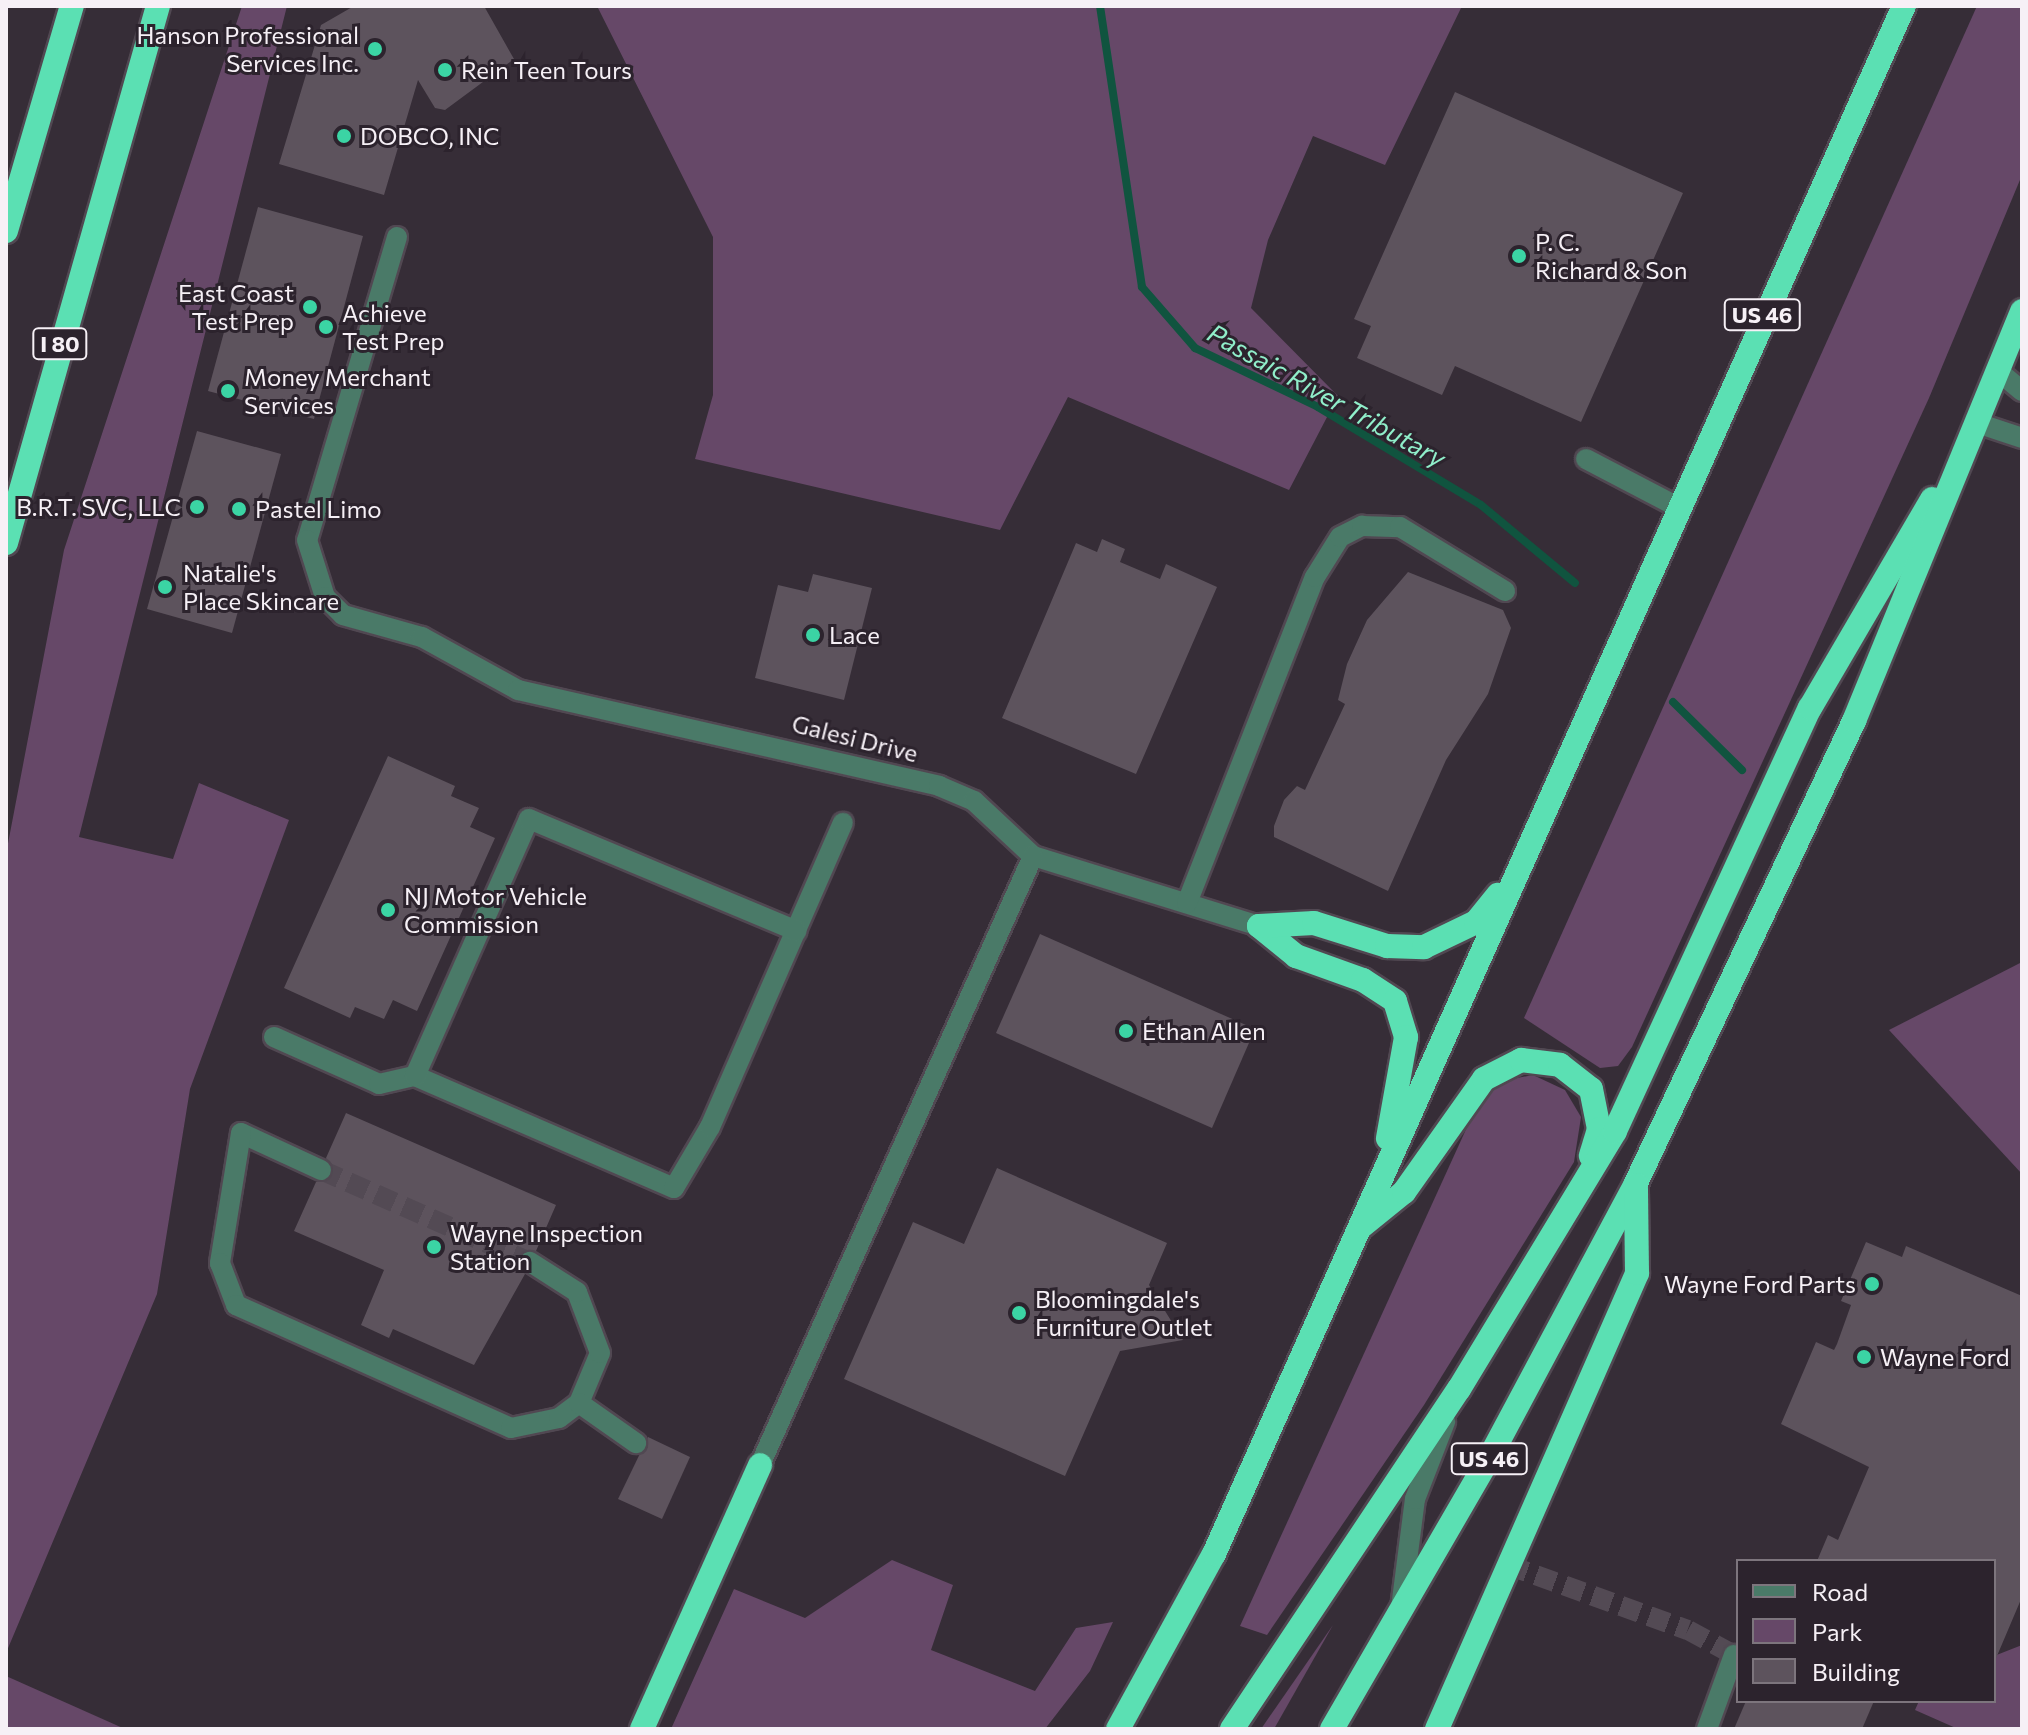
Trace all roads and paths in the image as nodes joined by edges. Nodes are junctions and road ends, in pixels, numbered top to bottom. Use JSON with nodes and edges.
{"nodes":[{"id":1,"x":72,"y":6,"type":"edge"},
{"id":2,"x":158,"y":6,"type":"edge"},
{"id":3,"x":1904,"y":6,"type":"edge"},
{"id":4,"x":6,"y":231,"type":"edge"},
{"id":5,"x":397,"y":237,"type":"dead end"},
{"id":6,"x":2022,"y":311,"type":"edge"},
{"id":7,"x":1998,"y":371,"type":"junction"},
{"id":8,"x":2022,"y":391,"type":"edge"},
{"id":9,"x":1977,"y":423,"type":"junction"},
{"id":10,"x":2022,"y":438,"type":"edge"},
{"id":11,"x":1586,"y":459,"type":"dead end"},
{"id":12,"x":1676,"y":506,"type":"junction"},
{"id":13,"x":6,"y":543,"type":"edge"},
{"id":14,"x":1505,"y":591,"type":"dead end"},
{"id":15,"x":843,"y":823,"type":"dead end"},
{"id":16,"x":1526,"y":854,"type":"junction"},
{"id":17,"x":1033,"y":856,"type":"junction"},
{"id":18,"x":1187,"y":903,"type":"junction"},
{"id":19,"x":1259,"y":926,"type":"junction"},
{"id":20,"x":797,"y":931,"type":"junction"},
{"id":21,"x":274,"y":1037,"type":"dead end"},
{"id":22,"x":415,"y":1076,"type":"junction"},
{"id":23,"x":321,"y":1170,"type":"tunnel mouth"},
{"id":24,"x":1379,"y":1182,"type":"junction"},
{"id":25,"x":1636,"y":1183,"type":"junction"},
{"id":26,"x":1582,"y":1185,"type":"junction"},
{"id":27,"x":1359,"y":1228,"type":"junction"},
{"id":28,"x":530,"y":1262,"type":"tunnel mouth"},
{"id":29,"x":1459,"y":1389,"type":"junction"},
{"id":30,"x":579,"y":1403,"type":"junction"},
{"id":31,"x":636,"y":1443,"type":"dead end"},
{"id":32,"x":760,"y":1465,"type":"joint"},
{"id":33,"x":1400,"y":1615,"type":"junction"},
{"id":34,"x":1734,"y":1655,"type":"dead end"},
{"id":35,"x":642,"y":1729,"type":"edge"},
{"id":36,"x":1118,"y":1729,"type":"edge"},
{"id":37,"x":1232,"y":1729,"type":"edge"},
{"id":38,"x":1332,"y":1729,"type":"edge"},
{"id":39,"x":1437,"y":1729,"type":"edge"},
{"id":40,"x":1707,"y":1729,"type":"edge"}],
"edges":[{"from":1,"to":4,"type":"highway"},
{"from":2,"to":13,"type":"highway","number":"I 80"},
{"from":3,"to":12,"type":"highway","number":"US 46"},
{"from":5,"to":17,"type":"street","name":"Galesi Drive"},
{"from":6,"to":7,"type":"highway","number":"US 46"},
{"from":7,"to":8,"type":"street"},
{"from":7,"to":9,"type":"highway","number":"US 46"},
{"from":9,"to":10,"type":"street"},
{"from":9,"to":25,"type":"highway","number":"US 46"},
{"from":9,"to":26,"type":"highway"},
{"from":11,"to":12,"type":"street"},
{"from":12,"to":16,"type":"highway","number":"US 46"},
{"from":14,"to":18,"type":"street"},
{"from":15,"to":20,"type":"street"},
{"from":16,"to":19,"type":"highway"},
{"from":16,"to":24,"type":"highway","number":"US 46"},
{"from":17,"to":18,"type":"street","name":"Galesi Drive"},
{"from":17,"to":32,"type":"street"},
{"from":18,"to":19,"type":"street","name":"Galesi Drive"},
{"from":19,"to":24,"type":"highway"},
{"from":20,"to":22,"type":"street"},
{"from":20,"to":22,"type":"street"},
{"from":21,"to":22,"type":"street"},
{"from":23,"to":30,"type":"street"},
{"from":24,"to":27,"type":"highway","number":"US 46"},
{"from":25,"to":33,"type":"highway","number":"US 46"},
{"from":25,"to":39,"type":"highway"},
{"from":26,"to":27,"type":"highway"},
{"from":26,"to":29,"type":"highway"},
{"from":27,"to":36,"type":"highway","number":"US 46"},
{"from":28,"to":30,"type":"street"},
{"from":29,"to":33,"type":"street"},
{"from":29,"to":37,"type":"highway"},
{"from":30,"to":31,"type":"street"},
{"from":32,"to":35,"type":"highway"},
{"from":33,"to":38,"type":"highway","number":"US 46"},
{"from":34,"to":40,"type":"street"}]}
